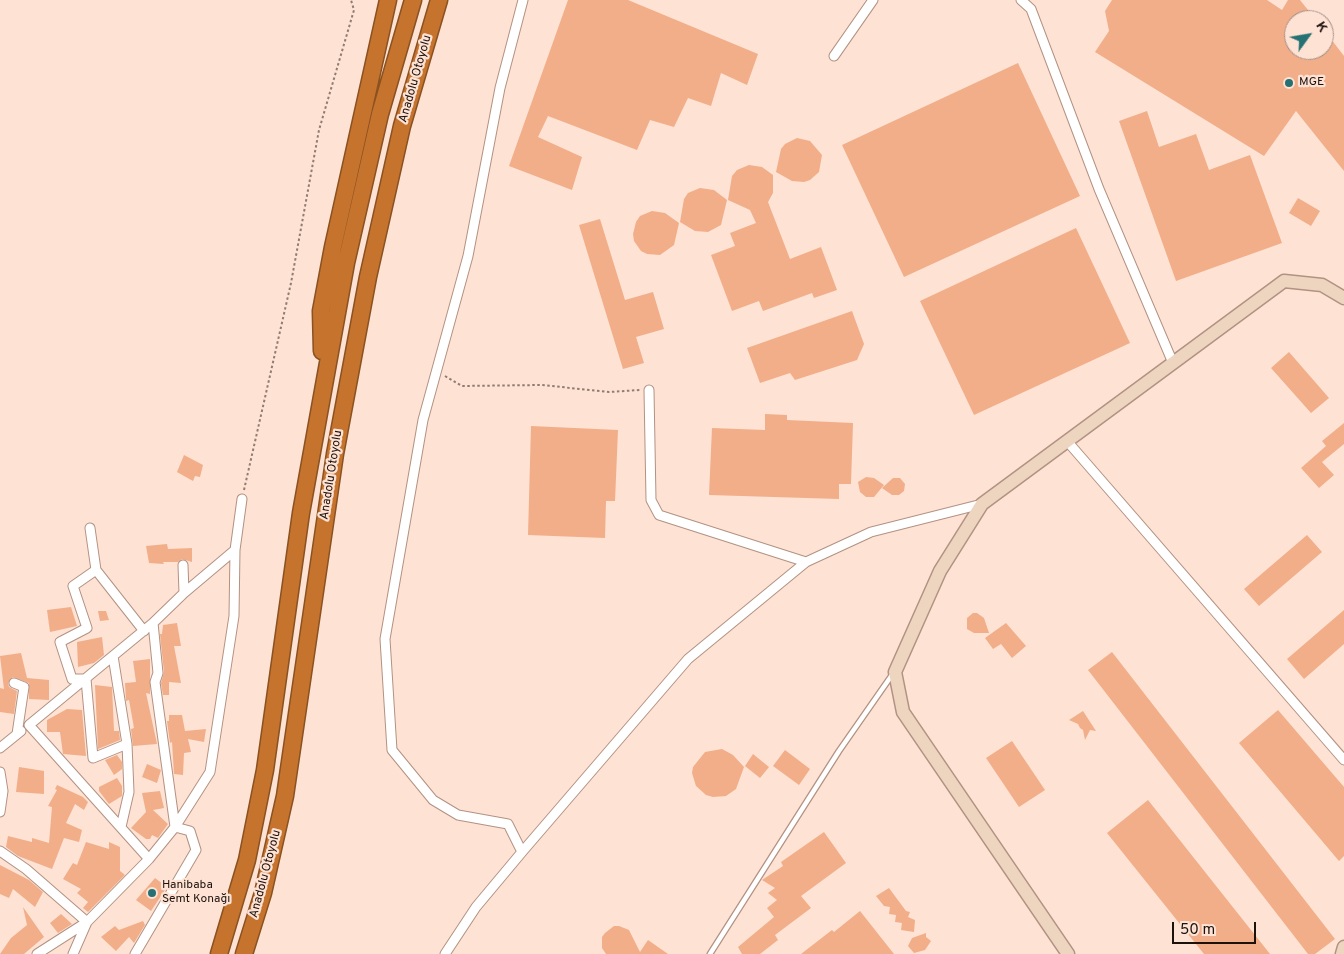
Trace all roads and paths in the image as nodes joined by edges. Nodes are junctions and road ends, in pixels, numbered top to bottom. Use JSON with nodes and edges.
{"nodes":[{"id":1,"x":351,"y":0,"type":"edge"},
{"id":2,"x":388,"y":0,"type":"edge"},
{"id":3,"x":413,"y":0,"type":"edge"},
{"id":4,"x":439,"y":0,"type":"edge"},
{"id":5,"x":523,"y":0,"type":"edge"},
{"id":6,"x":873,"y":0,"type":"edge"},
{"id":7,"x":1021,"y":0,"type":"edge"},
{"id":8,"x":834,"y":56,"type":"dead end"},
{"id":9,"x":1344,"y":298,"type":"edge"},
{"id":10,"x":1173,"y":363,"type":"junction"},
{"id":11,"x":437,"y":371,"type":"junction"},
{"id":12,"x":323,"y":383,"type":"junction"},
{"id":13,"x":649,"y":390,"type":"joint"},
{"id":14,"x":1067,"y":441,"type":"junction"},
{"id":15,"x":242,"y":499,"type":"joint"},
{"id":16,"x":982,"y":504,"type":"junction"},
{"id":17,"x":90,"y":528,"type":"dead end"},
{"id":18,"x":235,"y":550,"type":"junction"},
{"id":19,"x":806,"y":562,"type":"junction"},
{"id":20,"x":183,"y":565,"type":"dead end"},
{"id":21,"x":96,"y":570,"type":"junction"},
{"id":22,"x":184,"y":593,"type":"junction"},
{"id":23,"x":153,"y":623,"type":"junction"},
{"id":24,"x":144,"y":630,"type":"junction"},
{"id":25,"x":113,"y":656,"type":"junction"},
{"id":26,"x":894,"y":672,"type":"junction"},
{"id":27,"x":86,"y":679,"type":"junction"},
{"id":28,"x":14,"y":683,"type":"dead end"},
{"id":29,"x":29,"y":725,"type":"junction"},
{"id":30,"x":17,"y":734,"type":"junction"},
{"id":31,"x":127,"y":744,"type":"junction"},
{"id":32,"x":0,"y":748,"type":"edge"},
{"id":33,"x":1344,"y":760,"type":"edge"},
{"id":34,"x":0,"y":772,"type":"edge"},
{"id":35,"x":0,"y":812,"type":"edge"},
{"id":36,"x":175,"y":827,"type":"junction"},
{"id":37,"x":121,"y":828,"type":"junction"},
{"id":38,"x":0,"y":851,"type":"edge"},
{"id":39,"x":522,"y":852,"type":"junction"},
{"id":40,"x":149,"y":859,"type":"junction"},
{"id":41,"x":87,"y":922,"type":"junction"},
{"id":42,"x":1344,"y":947,"type":"edge"},
{"id":43,"x":37,"y":954,"type":"edge"},
{"id":44,"x":73,"y":954,"type":"edge"},
{"id":45,"x":135,"y":954,"type":"edge"},
{"id":46,"x":219,"y":954,"type":"edge"},
{"id":47,"x":244,"y":954,"type":"edge"},
{"id":48,"x":445,"y":954,"type":"edge"},
{"id":49,"x":710,"y":954,"type":"edge"},
{"id":50,"x":1068,"y":954,"type":"edge"},
{"id":51,"x":1342,"y":954,"type":"edge"}],
"edges":[{"from":1,"to":15,"type":"path"},
{"from":2,"to":12,"type":"highway"},
{"from":3,"to":12,"type":"highway","name":"Anadolu Otoyolu"},
{"from":4,"to":47,"type":"highway","name":"Anadolu Otoyolu"},
{"from":5,"to":11,"type":"street"},
{"from":6,"to":8,"type":"street"},
{"from":7,"to":10,"type":"street"},
{"from":9,"to":10,"type":"street"},
{"from":10,"to":14,"type":"street"},
{"from":11,"to":13,"type":"path"},
{"from":11,"to":39,"type":"street"},
{"from":12,"to":46,"type":"highway","name":"Anadolu Otoyolu"},
{"from":13,"to":19,"type":"street"},
{"from":14,"to":16,"type":"street"},
{"from":14,"to":33,"type":"street"},
{"from":15,"to":18,"type":"street"},
{"from":16,"to":19,"type":"street"},
{"from":16,"to":26,"type":"street"},
{"from":17,"to":21,"type":"street"},
{"from":18,"to":22,"type":"street"},
{"from":18,"to":36,"type":"street"},
{"from":19,"to":39,"type":"street"},
{"from":20,"to":22,"type":"street"},
{"from":21,"to":24,"type":"street"},
{"from":21,"to":27,"type":"street"},
{"from":22,"to":23,"type":"street"},
{"from":23,"to":24,"type":"street"},
{"from":23,"to":36,"type":"street"},
{"from":24,"to":25,"type":"street"},
{"from":25,"to":27,"type":"street"},
{"from":25,"to":31,"type":"street"},
{"from":26,"to":49,"type":"lane"},
{"from":26,"to":50,"type":"street"},
{"from":27,"to":29,"type":"street"},
{"from":27,"to":31,"type":"street"},
{"from":28,"to":30,"type":"street"},
{"from":29,"to":30,"type":"street"},
{"from":29,"to":37,"type":"street"},
{"from":30,"to":32,"type":"street"},
{"from":31,"to":37,"type":"street"},
{"from":34,"to":35,"type":"street"},
{"from":36,"to":40,"type":"street"},
{"from":36,"to":45,"type":"street"},
{"from":37,"to":40,"type":"street"},
{"from":38,"to":41,"type":"street"},
{"from":39,"to":48,"type":"street"},
{"from":40,"to":41,"type":"street"},
{"from":41,"to":43,"type":"street"},
{"from":41,"to":44,"type":"street"},
{"from":42,"to":51,"type":"street"}]}
